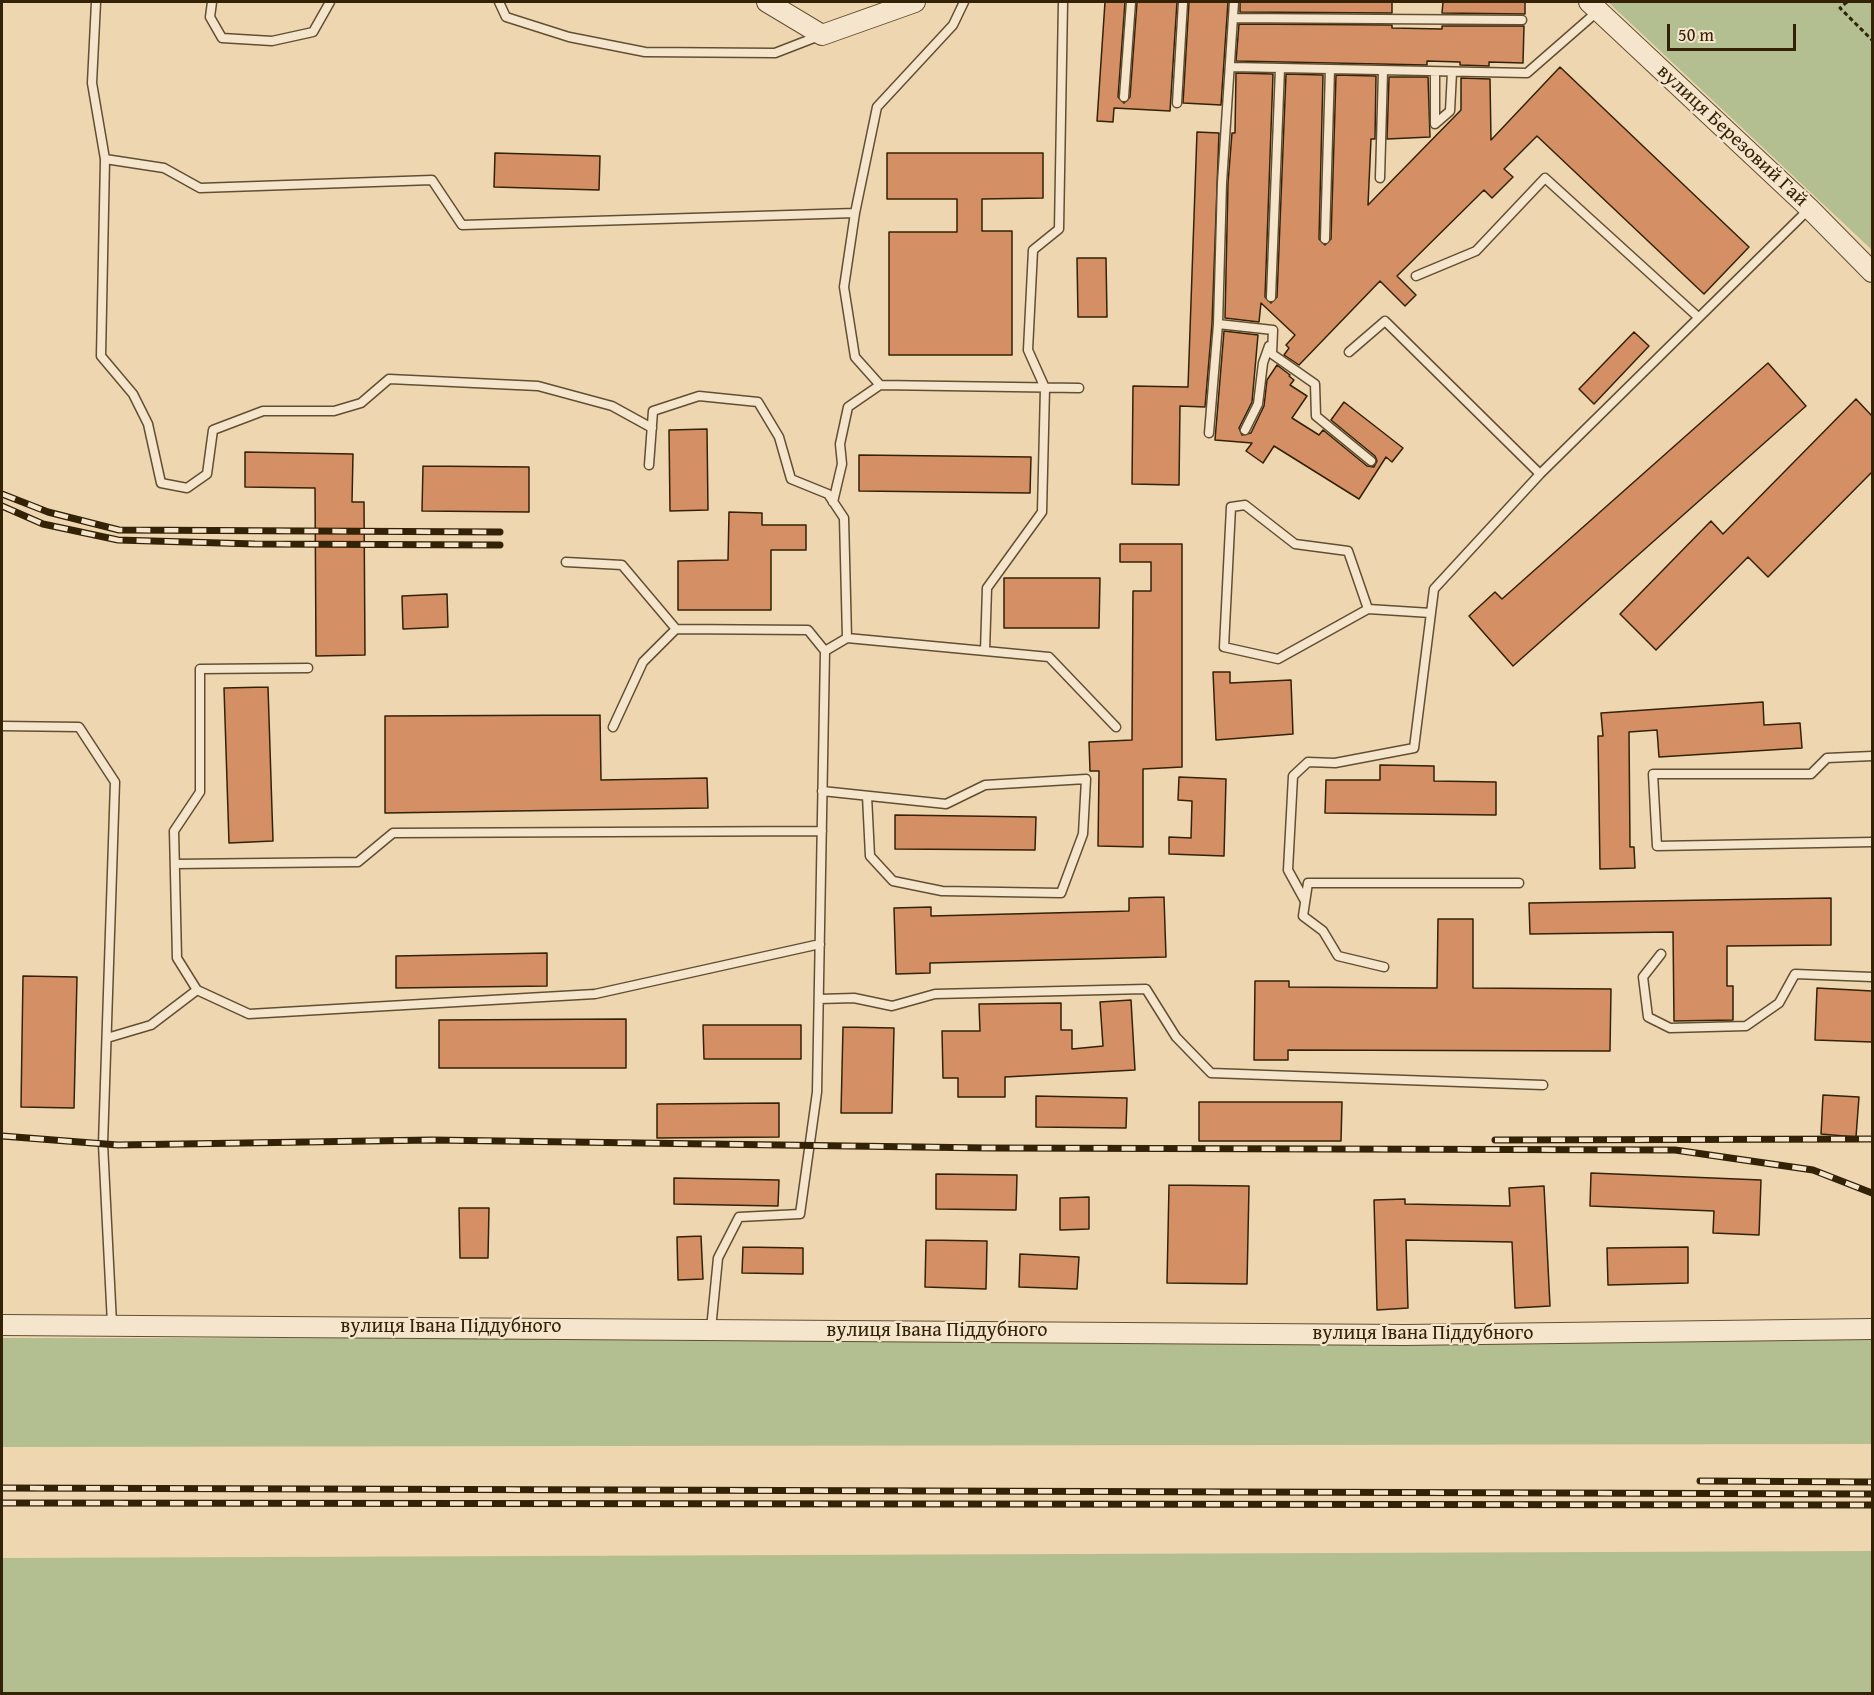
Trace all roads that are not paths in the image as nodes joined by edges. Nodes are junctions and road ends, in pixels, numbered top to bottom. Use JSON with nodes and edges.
{"nodes":[{"id":1,"x":96,"y":2,"type":"edge"},
{"id":2,"x":212,"y":2,"type":"edge"},
{"id":3,"x":330,"y":2,"type":"edge"},
{"id":4,"x":499,"y":2,"type":"edge"},
{"id":5,"x":767,"y":2,"type":"edge"},
{"id":6,"x":915,"y":2,"type":"edge"},
{"id":7,"x":963,"y":2,"type":"edge"},
{"id":8,"x":1063,"y":2,"type":"edge"},
{"id":9,"x":1131,"y":2,"type":"edge"},
{"id":10,"x":1183,"y":2,"type":"edge"},
{"id":11,"x":1234,"y":2,"type":"edge"},
{"id":12,"x":1594,"y":6,"type":"edge"},
{"id":13,"x":1234,"y":18,"type":"junction"},
{"id":14,"x":1522,"y":21,"type":"dead end"},
{"id":15,"x":822,"y":34,"type":"junction"},
{"id":16,"x":1232,"y":67,"type":"junction"},
{"id":17,"x":1280,"y":68,"type":"junction"},
{"id":18,"x":1330,"y":69,"type":"junction"},
{"id":19,"x":1383,"y":70,"type":"junction"},
{"id":20,"x":1435,"y":72,"type":"junction"},
{"id":21,"x":1452,"y":72,"type":"junction"},
{"id":22,"x":1124,"y":97,"type":"dead end"},
{"id":23,"x":1177,"y":103,"type":"dead end"},
{"id":24,"x":105,"y":159,"type":"junction"},
{"id":25,"x":1380,"y":178,"type":"dead end"},
{"id":26,"x":1809,"y":208,"type":"junction"},
{"id":27,"x":855,"y":213,"type":"junction"},
{"id":28,"x":1325,"y":239,"type":"dead end"},
{"id":29,"x":1872,"y":272,"type":"edge"},
{"id":30,"x":1416,"y":276,"type":"dead end"},
{"id":31,"x":1271,"y":297,"type":"dead end"},
{"id":32,"x":1698,"y":318,"type":"junction"},
{"id":33,"x":1218,"y":324,"type":"junction"},
{"id":34,"x":1273,"y":337,"type":"junction"},
{"id":35,"x":1349,"y":352,"type":"dead end"},
{"id":36,"x":880,"y":385,"type":"junction"},
{"id":37,"x":1045,"y":388,"type":"junction"},
{"id":38,"x":1079,"y":388,"type":"dead end"},
{"id":39,"x":652,"y":428,"type":"junction"},
{"id":40,"x":1245,"y":430,"type":"dead end"},
{"id":41,"x":1209,"y":433,"type":"dead end"},
{"id":42,"x":1371,"y":461,"type":"dead end"},
{"id":43,"x":649,"y":465,"type":"dead end"},
{"id":44,"x":1540,"y":474,"type":"junction"},
{"id":45,"x":833,"y":502,"type":"junction"},
{"id":46,"x":566,"y":562,"type":"dead end"},
{"id":47,"x":1368,"y":609,"type":"junction"},
{"id":48,"x":1431,"y":614,"type":"junction"},
{"id":49,"x":676,"y":629,"type":"junction"},
{"id":50,"x":847,"y":638,"type":"junction"},
{"id":51,"x":825,"y":651,"type":"junction"},
{"id":52,"x":985,"y":651,"type":"junction"},
{"id":53,"x":308,"y":669,"type":"dead end"},
{"id":54,"x":2,"y":726,"type":"edge"},
{"id":55,"x":613,"y":727,"type":"dead end"},
{"id":56,"x":1116,"y":727,"type":"dead end"},
{"id":57,"x":1872,"y":756,"type":"edge"},
{"id":58,"x":822,"y":791,"type":"junction"},
{"id":59,"x":867,"y":796,"type":"junction"},
{"id":60,"x":822,"y":831,"type":"junction"},
{"id":61,"x":1872,"y":842,"type":"edge"},
{"id":62,"x":175,"y":864,"type":"junction"},
{"id":63,"x":1519,"y":883,"type":"dead end"},
{"id":64,"x":1305,"y":901,"type":"junction"},
{"id":65,"x":820,"y":944,"type":"junction"},
{"id":66,"x":1661,"y":954,"type":"dead end"},
{"id":67,"x":1384,"y":967,"type":"dead end"},
{"id":68,"x":1872,"y":977,"type":"edge"},
{"id":69,"x":197,"y":990,"type":"junction"},
{"id":70,"x":819,"y":999,"type":"junction"},
{"id":71,"x":107,"y":1038,"type":"junction"},
{"id":72,"x":1543,"y":1085,"type":"dead end"},
{"id":73,"x":112,"y":1324,"type":"junction"},
{"id":74,"x":2,"y":1325,"type":"edge"},
{"id":75,"x":711,"y":1329,"type":"junction"},
{"id":76,"x":1872,"y":1329,"type":"edge"}],
"edges":[{"from":1,"to":24,"type":"lane"},
{"from":2,"to":3,"type":"lane"},
{"from":4,"to":15,"type":"lane"},
{"from":5,"to":15,"type":"street"},
{"from":6,"to":15,"type":"street"},
{"from":7,"to":27,"type":"lane"},
{"from":8,"to":37,"type":"lane"},
{"from":9,"to":22,"type":"lane"},
{"from":10,"to":23,"type":"lane"},
{"from":11,"to":13,"type":"lane"},
{"from":12,"to":21,"type":"lane"},
{"from":12,"to":26,"type":"street","name":"вулиця Березовий Гай"},
{"from":13,"to":14,"type":"lane"},
{"from":13,"to":16,"type":"lane"},
{"from":16,"to":17,"type":"lane"},
{"from":16,"to":33,"type":"lane"},
{"from":17,"to":18,"type":"lane"},
{"from":17,"to":31,"type":"lane"},
{"from":18,"to":19,"type":"lane"},
{"from":18,"to":28,"type":"lane"},
{"from":19,"to":20,"type":"lane"},
{"from":19,"to":25,"type":"lane"},
{"from":20,"to":21,"type":"lane"},
{"from":20,"to":21,"type":"lane"},
{"from":24,"to":27,"type":"lane"},
{"from":24,"to":39,"type":"lane"},
{"from":26,"to":29,"type":"street","name":"вулиця Березовий Гай"},
{"from":26,"to":32,"type":"lane"},
{"from":27,"to":36,"type":"lane"},
{"from":30,"to":32,"type":"lane"},
{"from":32,"to":44,"type":"lane"},
{"from":33,"to":34,"type":"lane"},
{"from":33,"to":41,"type":"lane"},
{"from":34,"to":40,"type":"lane"},
{"from":34,"to":42,"type":"lane"},
{"from":35,"to":44,"type":"lane"},
{"from":36,"to":37,"type":"lane"},
{"from":36,"to":45,"type":"lane"},
{"from":37,"to":38,"type":"lane"},
{"from":37,"to":52,"type":"lane"},
{"from":39,"to":43,"type":"lane"},
{"from":39,"to":45,"type":"lane"},
{"from":44,"to":48,"type":"lane"},
{"from":45,"to":50,"type":"lane"},
{"from":46,"to":49,"type":"lane"},
{"from":47,"to":47,"type":"lane"},
{"from":47,"to":48,"type":"lane"},
{"from":48,"to":64,"type":"lane"},
{"from":49,"to":51,"type":"lane"},
{"from":49,"to":55,"type":"lane"},
{"from":50,"to":51,"type":"lane"},
{"from":50,"to":52,"type":"lane"},
{"from":51,"to":58,"type":"lane"},
{"from":52,"to":56,"type":"lane"},
{"from":53,"to":62,"type":"lane"},
{"from":54,"to":71,"type":"lane"},
{"from":57,"to":61,"type":"lane"},
{"from":58,"to":59,"type":"lane"},
{"from":58,"to":60,"type":"lane"},
{"from":59,"to":59,"type":"lane"},
{"from":60,"to":62,"type":"lane"},
{"from":60,"to":65,"type":"lane"},
{"from":62,"to":69,"type":"lane"},
{"from":63,"to":64,"type":"lane"},
{"from":64,"to":67,"type":"lane"},
{"from":65,"to":69,"type":"lane"},
{"from":65,"to":70,"type":"lane"},
{"from":66,"to":68,"type":"lane"},
{"from":69,"to":71,"type":"lane"},
{"from":70,"to":72,"type":"lane"},
{"from":70,"to":75,"type":"lane"},
{"from":71,"to":73,"type":"lane"},
{"from":73,"to":74,"type":"street","name":"вулиця Івана Піддубного"},
{"from":73,"to":75,"type":"street","name":"вулиця Івана Піддубного"},
{"from":75,"to":76,"type":"street","name":"вулиця Івана Піддубного"}]}
